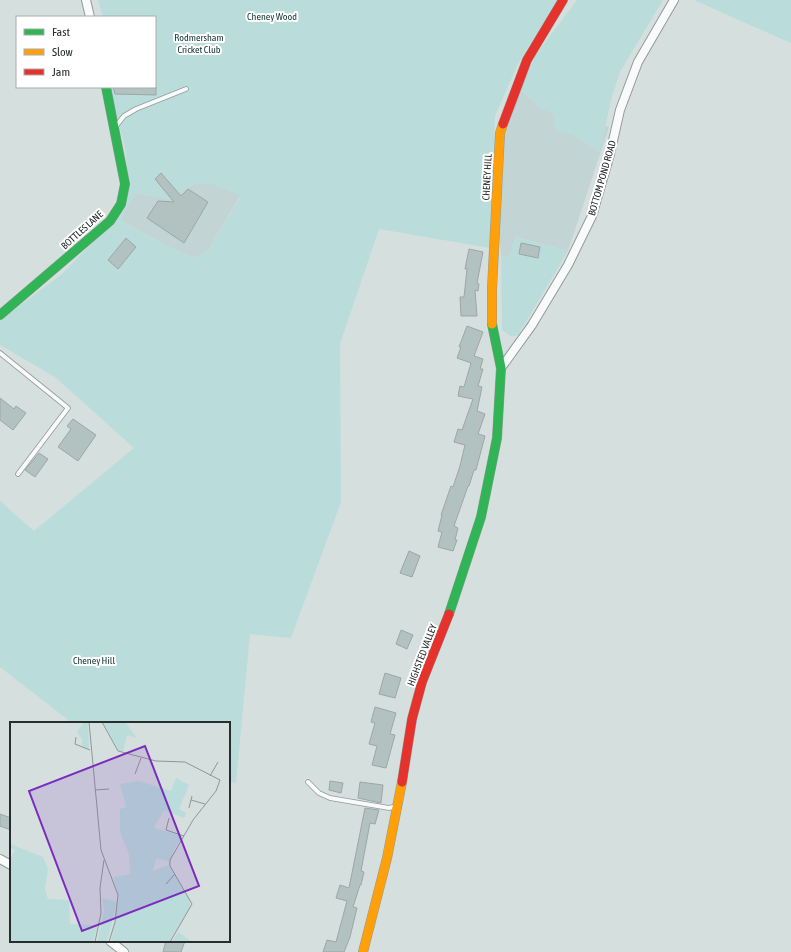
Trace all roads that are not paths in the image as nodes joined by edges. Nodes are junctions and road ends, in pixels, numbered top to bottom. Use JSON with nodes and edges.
{"nodes":[{"id":1,"x":86,"y":0,"type":"edge"},
{"id":2,"x":563,"y":0,"type":"edge"},
{"id":3,"x":674,"y":0,"type":"edge"},
{"id":4,"x":90,"y":16,"type":"edge"},
{"id":5,"x":106,"y":88,"type":"edge"},
{"id":6,"x":186,"y":89,"type":"dead end"},
{"id":7,"x":115,"y":128,"type":"junction"},
{"id":8,"x":0,"y":315,"type":"edge"},
{"id":9,"x":0,"y":353,"type":"edge"},
{"id":10,"x":501,"y":368,"type":"junction"},
{"id":11,"x":18,"y":474,"type":"dead end"},
{"id":12,"x":308,"y":782,"type":"dead end"},
{"id":13,"x":398,"y":806,"type":"junction"},
{"id":14,"x":0,"y":859,"type":"edge"},
{"id":15,"x":10,"y":864,"type":"edge"},
{"id":16,"x":111,"y":942,"type":"edge"},
{"id":17,"x":124,"y":952,"type":"edge"},
{"id":18,"x":364,"y":952,"type":"edge"}],
"edges":[{"from":1,"to":4,"type":"street"},
{"from":2,"to":10,"type":"street","name":"CHENEY HILL"},
{"from":3,"to":10,"type":"street","name":"BOTTOM POND ROAD"},
{"from":5,"to":7,"type":"street","name":"BOTTLES LANE"},
{"from":6,"to":7,"type":"lane"},
{"from":7,"to":8,"type":"street","name":"BOTTLES LANE"},
{"from":9,"to":11,"type":"lane"},
{"from":10,"to":13,"type":"street","name":"HIGHSTED VALLEY"},
{"from":12,"to":13,"type":"lane"},
{"from":13,"to":18,"type":"street","name":"HIGHSTED VALLEY"},
{"from":14,"to":15,"type":"street"},
{"from":16,"to":17,"type":"street"}]}
